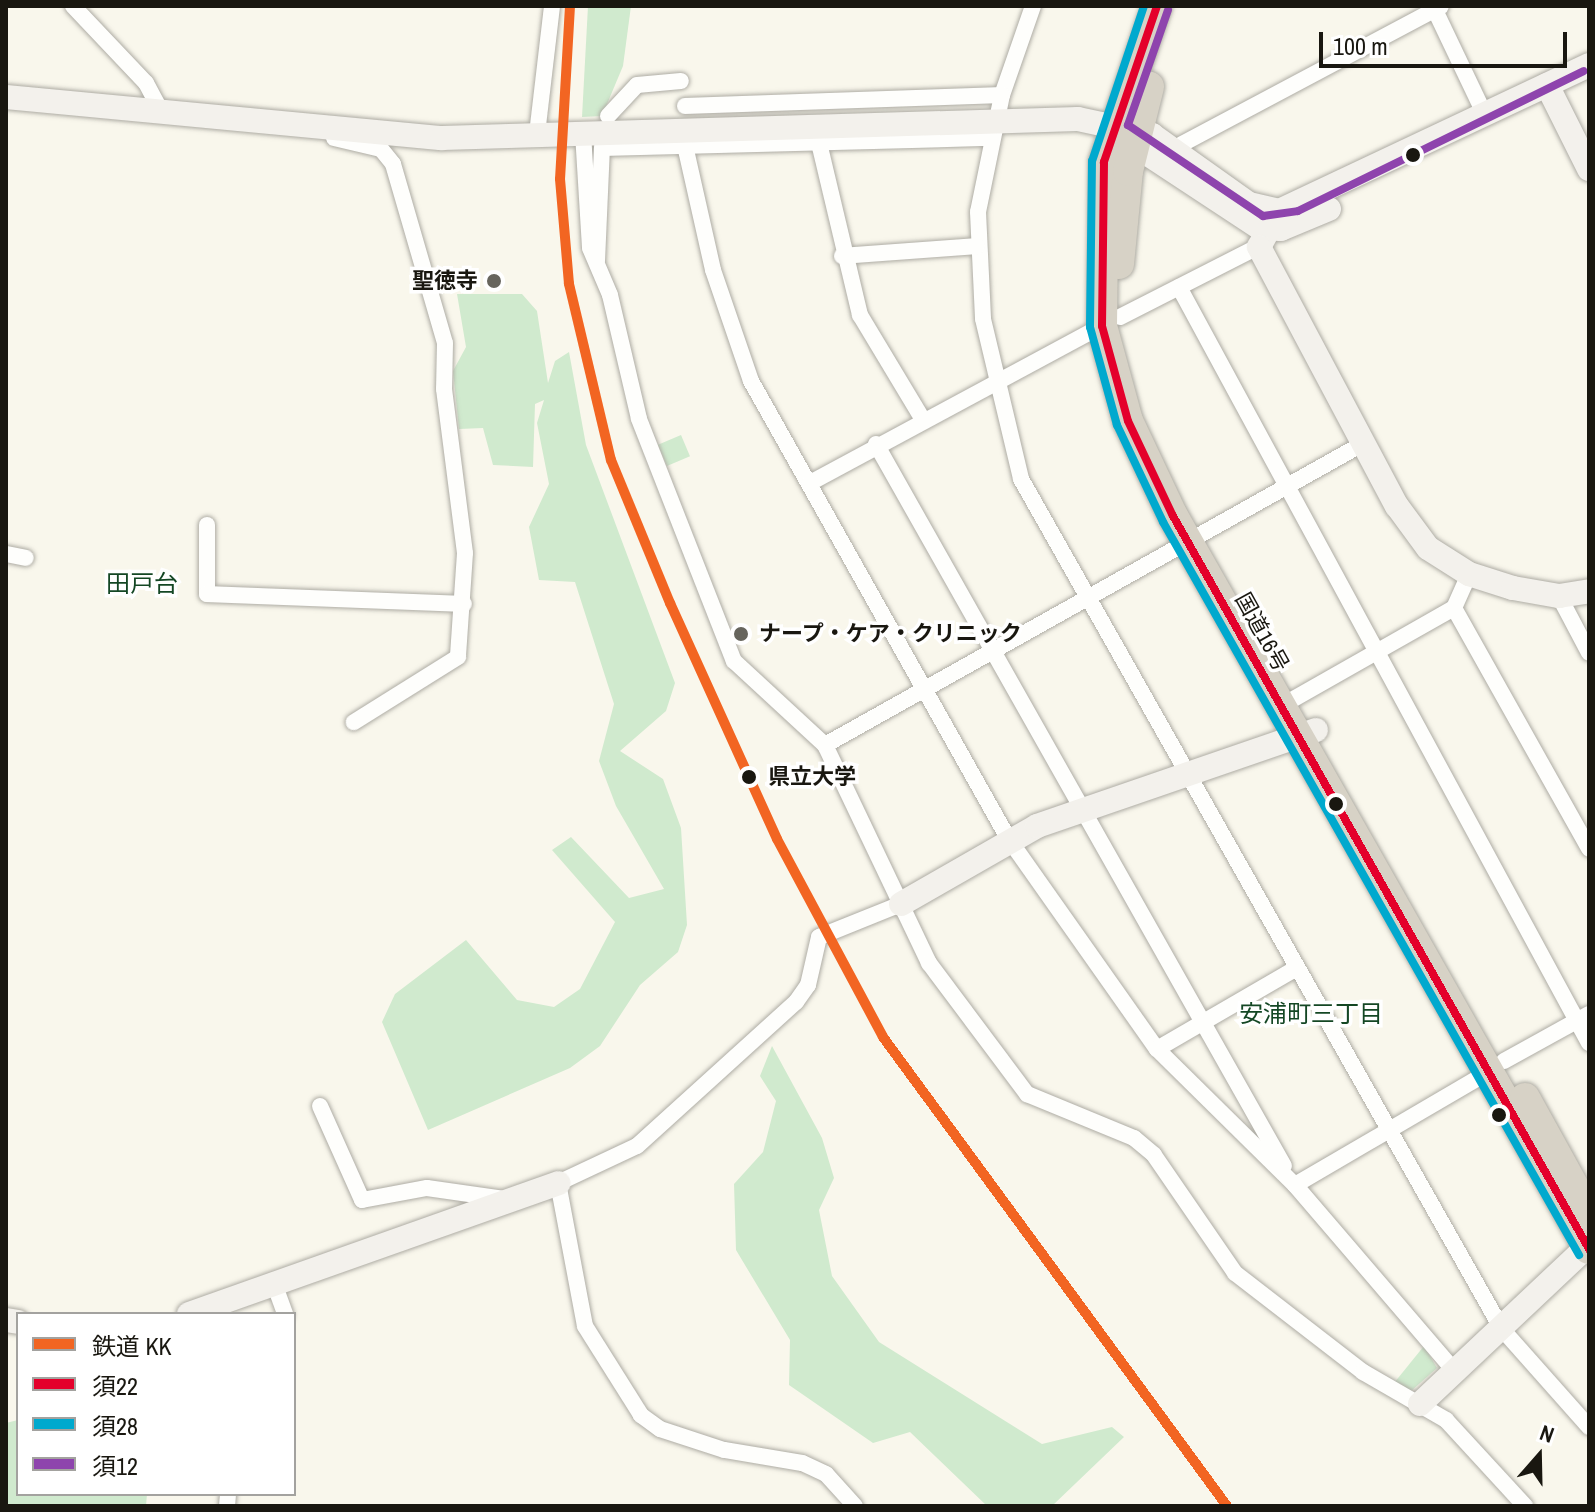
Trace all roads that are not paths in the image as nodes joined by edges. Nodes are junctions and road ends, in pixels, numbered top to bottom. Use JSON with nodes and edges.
{"nodes":[{"id":1,"x":73,"y":6,"type":"edge"},
{"id":2,"x":552,"y":6,"type":"edge"},
{"id":3,"x":1033,"y":6,"type":"edge"},
{"id":4,"x":1157,"y":6,"type":"edge"},
{"id":5,"x":1177,"y":6,"type":"edge"},
{"id":6,"x":1436,"y":7,"type":"edge"},
{"id":7,"x":1589,"y":65,"type":"edge"},
{"id":8,"x":681,"y":81,"type":"dead end"},
{"id":9,"x":1589,"y":82,"type":"edge"},
{"id":10,"x":1550,"y":92,"type":"junction"},
{"id":11,"x":6,"y":97,"type":"edge"},
{"id":12,"x":685,"y":106,"type":"dead end"},
{"id":13,"x":160,"y":114,"type":"junction"},
{"id":14,"x":1485,"y":115,"type":"junction"},
{"id":15,"x":608,"y":116,"type":"dead end"},
{"id":16,"x":997,"y":117,"type":"junction"},
{"id":17,"x":583,"y":133,"type":"junction"},
{"id":18,"x":537,"y":134,"type":"junction"},
{"id":19,"x":1128,"y":136,"type":"junction"},
{"id":20,"x":819,"y":143,"type":"junction"},
{"id":21,"x":686,"y":150,"type":"junction"},
{"id":22,"x":1172,"y":159,"type":"junction"},
{"id":23,"x":1589,"y":169,"type":"edge"},
{"id":24,"x":1267,"y":229,"type":"junction"},
{"id":25,"x":977,"y":246,"type":"junction"},
{"id":26,"x":842,"y":256,"type":"junction"},
{"id":27,"x":597,"y":264,"type":"junction"},
{"id":28,"x":1179,"y":287,"type":"junction"},
{"id":29,"x":1111,"y":321,"type":"junction"},
{"id":30,"x":995,"y":380,"type":"junction"},
{"id":31,"x":922,"y":418,"type":"junction"},
{"id":32,"x":1364,"y":443,"type":"junction"},
{"id":33,"x":876,"y":444,"type":"junction"},
{"id":34,"x":810,"y":483,"type":"junction"},
{"id":35,"x":1285,"y":488,"type":"junction"},
{"id":36,"x":207,"y":525,"type":"dead end"},
{"id":37,"x":1199,"y":537,"type":"junction"},
{"id":38,"x":6,"y":554,"type":"edge"},
{"id":39,"x":26,"y":558,"type":"dead end"},
{"id":40,"x":1469,"y":574,"type":"junction"},
{"id":41,"x":1589,"y":591,"type":"edge"},
{"id":42,"x":1559,"y":596,"type":"junction"},
{"id":43,"x":1088,"y":601,"type":"junction"},
{"id":44,"x":464,"y":604,"type":"junction"},
{"id":45,"x":1454,"y":608,"type":"junction"},
{"id":46,"x":995,"y":652,"type":"junction"},
{"id":47,"x":1378,"y":652,"type":"junction"},
{"id":48,"x":1589,"y":653,"type":"edge"},
{"id":49,"x":927,"y":691,"type":"junction"},
{"id":50,"x":1290,"y":701,"type":"junction"},
{"id":51,"x":354,"y":722,"type":"dead end"},
{"id":52,"x":1308,"y":733,"type":"junction"},
{"id":53,"x":825,"y":745,"type":"junction"},
{"id":54,"x":1187,"y":775,"type":"junction"},
{"id":55,"x":1082,"y":809,"type":"junction"},
{"id":56,"x":1008,"y":838,"type":"junction"},
{"id":57,"x":1589,"y":849,"type":"edge"},
{"id":58,"x":901,"y":904,"type":"junction"},
{"id":59,"x":1297,"y":968,"type":"junction"},
{"id":60,"x":1583,"y":1017,"type":"edge"},
{"id":61,"x":1202,"y":1022,"type":"junction"},
{"id":62,"x":1589,"y":1043,"type":"edge"},
{"id":63,"x":1157,"y":1049,"type":"junction"},
{"id":64,"x":1496,"y":1067,"type":"junction"},
{"id":65,"x":320,"y":1106,"type":"dead end"},
{"id":66,"x":1389,"y":1130,"type":"junction"},
{"id":67,"x":558,"y":1183,"type":"junction"},
{"id":68,"x":1295,"y":1185,"type":"junction"},
{"id":69,"x":511,"y":1200,"type":"junction"},
{"id":70,"x":1589,"y":1214,"type":"edge"},
{"id":71,"x":1588,"y":1247,"type":"edge"},
{"id":72,"x":275,"y":1286,"type":"junction"},
{"id":73,"x":195,"y":1312,"type":"edge"},
{"id":74,"x":284,"y":1312,"type":"edge"},
{"id":75,"x":1502,"y":1329,"type":"junction"},
{"id":76,"x":1456,"y":1373,"type":"junction"},
{"id":77,"x":1420,"y":1404,"type":"junction"},
{"id":78,"x":1589,"y":1427,"type":"edge"},
{"id":79,"x":855,"y":1506,"type":"edge"},
{"id":80,"x":1525,"y":1506,"type":"edge"}],
"edges":[{"from":1,"to":13,"type":"street"},
{"from":2,"to":18,"type":"street"},
{"from":3,"to":16,"type":"street"},
{"from":4,"to":19,"type":"highway","name":"国道16号"},
{"from":5,"to":19,"type":"highway","name":"国道16号"},
{"from":6,"to":14,"type":"street"},
{"from":6,"to":22,"type":"street"},
{"from":7,"to":10,"type":"street"},
{"from":8,"to":15,"type":"street"},
{"from":9,"to":10,"type":"street"},
{"from":10,"to":14,"type":"street"},
{"from":10,"to":23,"type":"street"},
{"from":10,"to":24,"type":"street"},
{"from":11,"to":13,"type":"street"},
{"from":12,"to":16,"type":"street"},
{"from":13,"to":18,"type":"street"},
{"from":13,"to":44,"type":"street"},
{"from":14,"to":24,"type":"street"},
{"from":16,"to":17,"type":"street"},
{"from":16,"to":19,"type":"street"},
{"from":16,"to":20,"type":"street"},
{"from":16,"to":25,"type":"street"},
{"from":17,"to":18,"type":"street"},
{"from":17,"to":27,"type":"street"},
{"from":19,"to":22,"type":"street"},
{"from":19,"to":29,"type":"highway","name":"国道16号"},
{"from":20,"to":21,"type":"street"},
{"from":20,"to":26,"type":"street"},
{"from":21,"to":27,"type":"street"},
{"from":21,"to":34,"type":"street"},
{"from":22,"to":24,"type":"street"},
{"from":22,"to":24,"type":"street"},
{"from":24,"to":28,"type":"street"},
{"from":24,"to":32,"type":"street"},
{"from":25,"to":26,"type":"street"},
{"from":25,"to":30,"type":"street"},
{"from":26,"to":31,"type":"street"},
{"from":27,"to":53,"type":"street"},
{"from":28,"to":29,"type":"street"},
{"from":28,"to":35,"type":"street"},
{"from":29,"to":30,"type":"street"},
{"from":29,"to":37,"type":"highway","name":"国道16号"},
{"from":30,"to":31,"type":"street"},
{"from":30,"to":43,"type":"street"},
{"from":31,"to":33,"type":"street"},
{"from":32,"to":35,"type":"street"},
{"from":32,"to":40,"type":"street"},
{"from":33,"to":34,"type":"street"},
{"from":33,"to":46,"type":"street"},
{"from":34,"to":49,"type":"street"},
{"from":35,"to":37,"type":"street"},
{"from":35,"to":47,"type":"street"},
{"from":36,"to":44,"type":"street"},
{"from":37,"to":43,"type":"street"},
{"from":37,"to":50,"type":"highway","name":"国道16号"},
{"from":38,"to":39,"type":"street"},
{"from":40,"to":42,"type":"street"},
{"from":40,"to":45,"type":"street"},
{"from":41,"to":42,"type":"street"},
{"from":42,"to":48,"type":"street"},
{"from":43,"to":46,"type":"street"},
{"from":43,"to":54,"type":"street"},
{"from":44,"to":51,"type":"street"},
{"from":45,"to":47,"type":"street"},
{"from":45,"to":57,"type":"street"},
{"from":46,"to":49,"type":"street"},
{"from":46,"to":55,"type":"street"},
{"from":47,"to":50,"type":"street"},
{"from":47,"to":60,"type":"street"},
{"from":49,"to":53,"type":"street"},
{"from":49,"to":56,"type":"street"},
{"from":50,"to":52,"type":"highway","name":"国道16号"},
{"from":52,"to":54,"type":"street"},
{"from":52,"to":64,"type":"highway","name":"国道16号"},
{"from":53,"to":58,"type":"street"},
{"from":54,"to":55,"type":"street"},
{"from":54,"to":59,"type":"street"},
{"from":55,"to":56,"type":"street"},
{"from":55,"to":61,"type":"street"},
{"from":56,"to":58,"type":"street"},
{"from":56,"to":63,"type":"street"},
{"from":58,"to":67,"type":"street"},
{"from":58,"to":77,"type":"street"},
{"from":59,"to":61,"type":"street"},
{"from":59,"to":66,"type":"street"},
{"from":60,"to":62,"type":"street"},
{"from":60,"to":64,"type":"street"},
{"from":61,"to":63,"type":"street"},
{"from":61,"to":68,"type":"street"},
{"from":63,"to":68,"type":"street"},
{"from":64,"to":66,"type":"street"},
{"from":64,"to":70,"type":"highway","name":"国道16号"},
{"from":64,"to":71,"type":"highway","name":"国道16号"},
{"from":65,"to":69,"type":"street"},
{"from":66,"to":68,"type":"street"},
{"from":66,"to":75,"type":"street"},
{"from":67,"to":69,"type":"street"},
{"from":67,"to":79,"type":"street"},
{"from":68,"to":76,"type":"street"},
{"from":69,"to":72,"type":"street"},
{"from":71,"to":75,"type":"street"},
{"from":72,"to":73,"type":"street"},
{"from":72,"to":74,"type":"street"},
{"from":75,"to":76,"type":"street"},
{"from":75,"to":78,"type":"street"},
{"from":76,"to":77,"type":"street"},
{"from":77,"to":80,"type":"street"}]}
